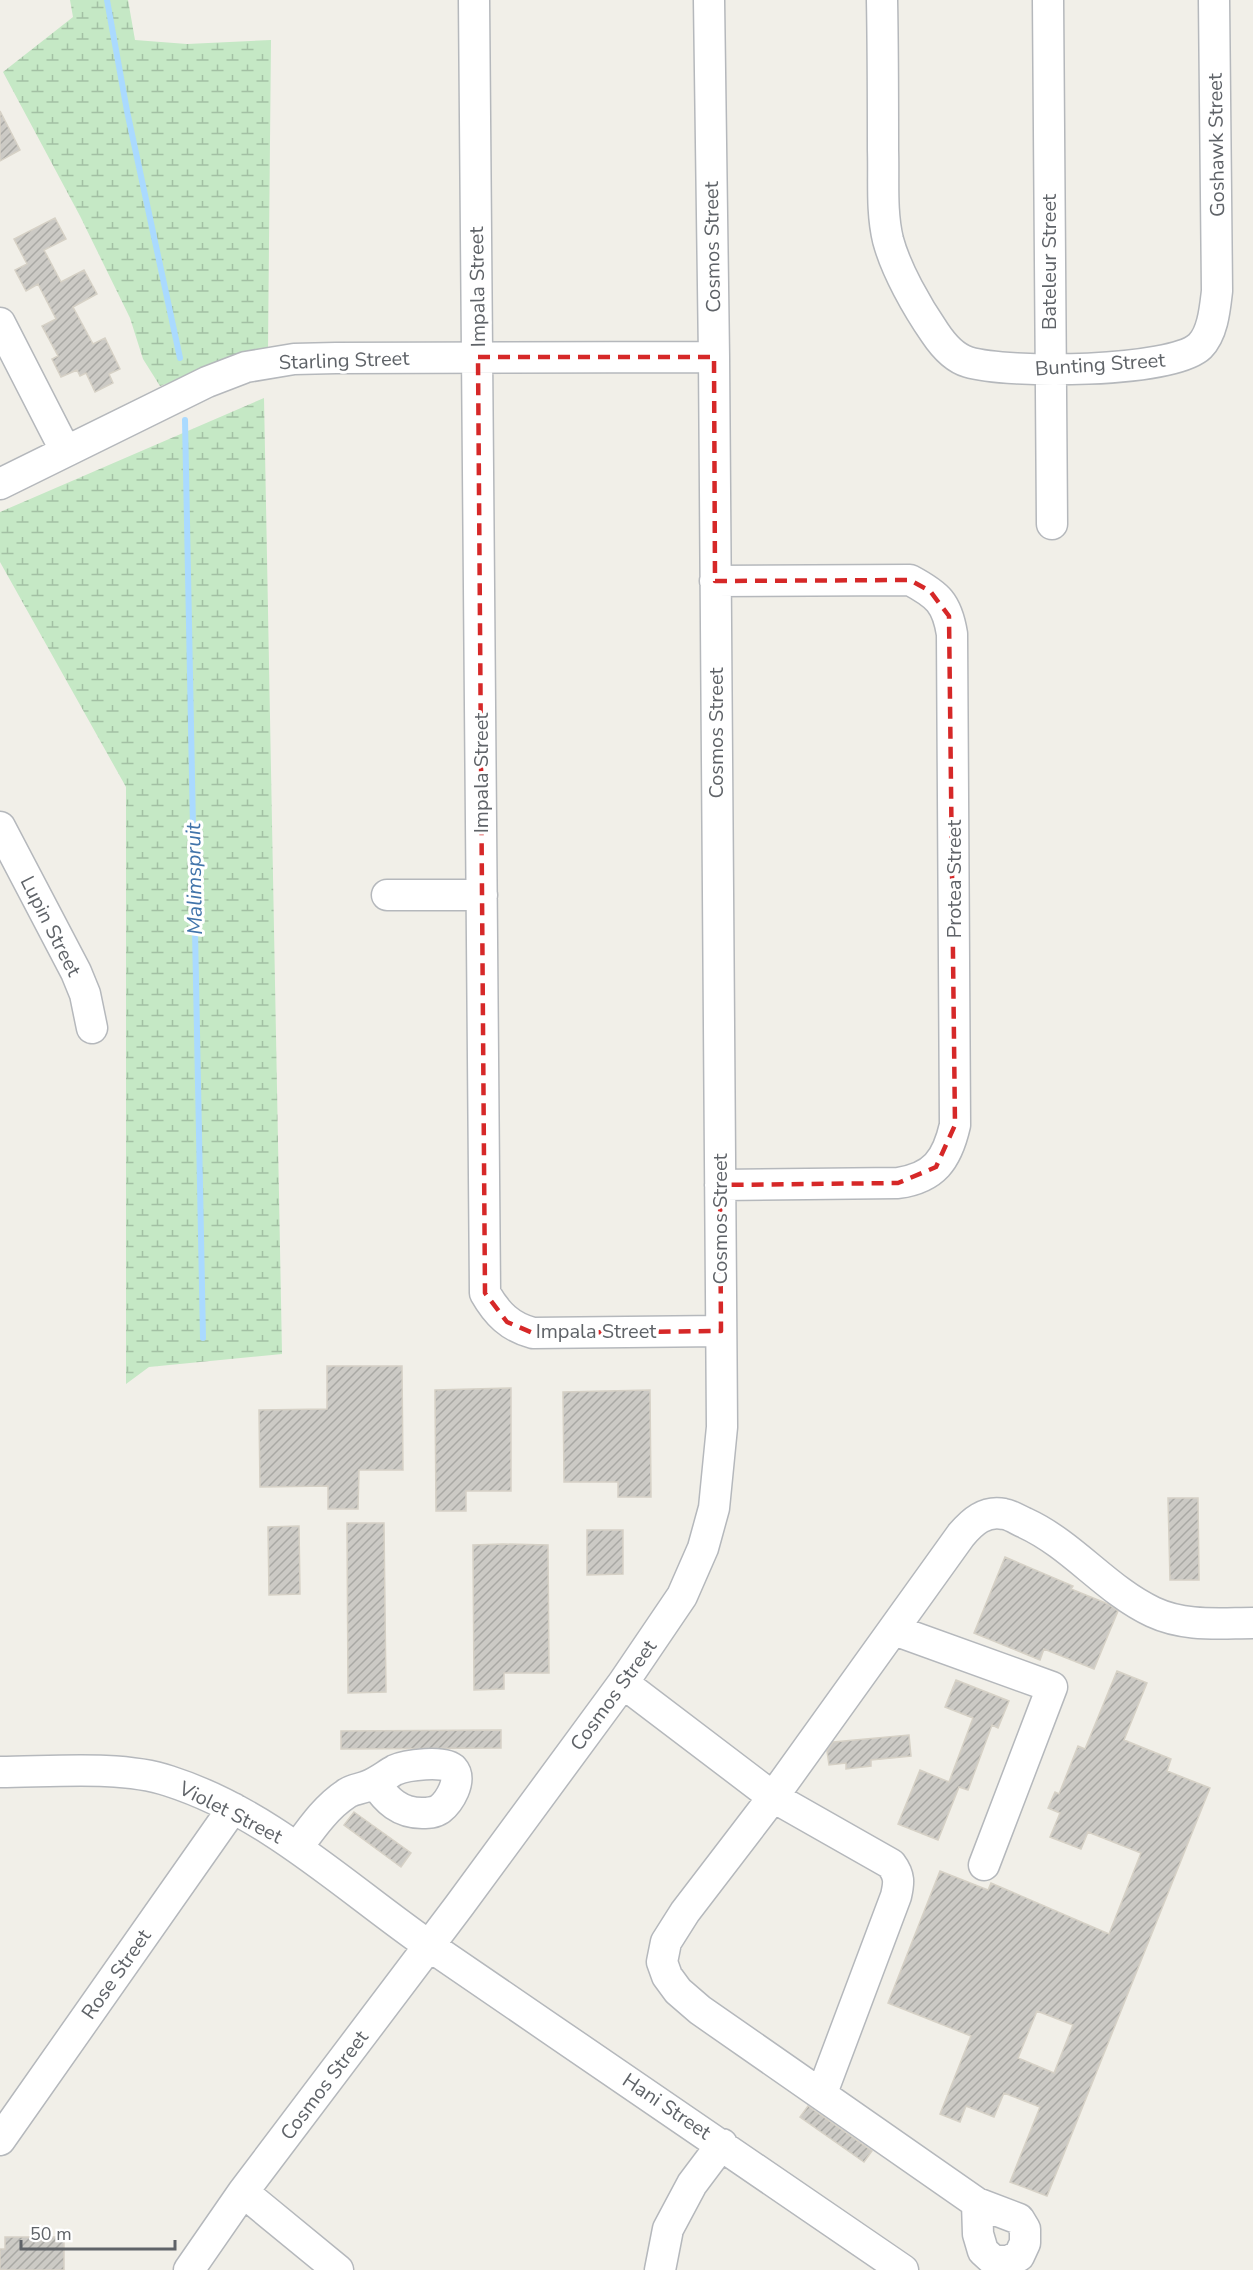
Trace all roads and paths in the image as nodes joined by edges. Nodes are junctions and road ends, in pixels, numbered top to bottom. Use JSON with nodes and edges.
{"nodes":[{"id":1,"x":474,"y":0,"type":"edge"},
{"id":2,"x":709,"y":0,"type":"edge"},
{"id":3,"x":882,"y":0,"type":"edge"},
{"id":4,"x":1048,"y":0,"type":"edge"},
{"id":5,"x":1214,"y":0,"type":"edge"},
{"id":6,"x":1217,"y":291,"type":"joint"},
{"id":7,"x":0,"y":323,"type":"edge"},
{"id":8,"x":478,"y":357,"type":"junction"},
{"id":9,"x":714,"y":357,"type":"junction"},
{"id":10,"x":1049,"y":371,"type":"junction"},
{"id":11,"x":64,"y":450,"type":"junction"},
{"id":12,"x":0,"y":484,"type":"edge"},
{"id":13,"x":1052,"y":524,"type":"dead end"},
{"id":14,"x":715,"y":581,"type":"junction"},
{"id":15,"x":0,"y":827,"type":"edge"},
{"id":16,"x":387,"y":895,"type":"dead end"},
{"id":17,"x":482,"y":896,"type":"junction"},
{"id":18,"x":92,"y":1028,"type":"dead end"},
{"id":19,"x":720,"y":1185,"type":"junction"},
{"id":20,"x":721,"y":1331,"type":"junction"},
{"id":21,"x":1253,"y":1623,"type":"edge"},
{"id":22,"x":894,"y":1630,"type":"junction"},
{"id":23,"x":623,"y":1683,"type":"junction"},
{"id":24,"x":0,"y":1772,"type":"edge"},
{"id":25,"x":375,"y":1783,"type":"dead end"},
{"id":26,"x":773,"y":1797,"type":"junction"},
{"id":27,"x":232,"y":1808,"type":"junction"},
{"id":28,"x":297,"y":1848,"type":"junction"},
{"id":29,"x":984,"y":1865,"type":"dead end"},
{"id":30,"x":429,"y":1946,"type":"junction"},
{"id":31,"x":822,"y":2094,"type":"junction"},
{"id":32,"x":0,"y":2140,"type":"edge"},
{"id":33,"x":722,"y":2144,"type":"junction"},
{"id":34,"x":243,"y":2192,"type":"junction"},
{"id":35,"x":977,"y":2203,"type":"dead end"},
{"id":36,"x":189,"y":2270,"type":"edge"},
{"id":37,"x":338,"y":2270,"type":"edge"},
{"id":38,"x":660,"y":2270,"type":"edge"},
{"id":39,"x":903,"y":2270,"type":"edge"}],
"edges":[{"from":1,"to":8,"type":"street","name":"Impala Street"},
{"from":2,"to":9,"type":"street","name":"Cosmos Street"},
{"from":3,"to":10,"type":"street","name":"Bunting Street"},
{"from":4,"to":10,"type":"street","name":"Bateleur Street"},
{"from":5,"to":6,"type":"street","name":"Goshawk Street"},
{"from":6,"to":10,"type":"street","name":"Bunting Street"},
{"from":7,"to":11,"type":"street"},
{"from":8,"to":9,"type":"street","name":"Starling Street"},
{"from":8,"to":11,"type":"street","name":"Starling Street"},
{"from":8,"to":17,"type":"street","name":"Impala Street"},
{"from":9,"to":14,"type":"street","name":"Cosmos Street"},
{"from":10,"to":13,"type":"street","name":"Bateleur Street"},
{"from":11,"to":12,"type":"street","name":"Starling Street"},
{"from":14,"to":19,"type":"street","name":"Cosmos Street"},
{"from":14,"to":19,"type":"street","name":"Protea Street"},
{"from":15,"to":18,"type":"street","name":"Lupin Street"},
{"from":16,"to":17,"type":"street"},
{"from":17,"to":20,"type":"street","name":"Impala Street"},
{"from":19,"to":20,"type":"street","name":"Cosmos Street"},
{"from":20,"to":23,"type":"street","name":"Cosmos Street"},
{"from":21,"to":22,"type":"street"},
{"from":22,"to":26,"type":"street"},
{"from":22,"to":29,"type":"street"},
{"from":23,"to":26,"type":"street"},
{"from":23,"to":30,"type":"street","name":"Cosmos Street"},
{"from":24,"to":27,"type":"street","name":"Violet Street"},
{"from":25,"to":28,"type":"street"},
{"from":26,"to":31,"type":"street"},
{"from":26,"to":31,"type":"street"},
{"from":27,"to":28,"type":"street","name":"Violet Street"},
{"from":27,"to":32,"type":"street","name":"Rose Street"},
{"from":28,"to":30,"type":"street","name":"Violet Street"},
{"from":30,"to":33,"type":"street","name":"Hani Street"},
{"from":30,"to":34,"type":"street","name":"Cosmos Street"},
{"from":31,"to":35,"type":"street"},
{"from":33,"to":38,"type":"street"},
{"from":33,"to":39,"type":"street","name":"Hani Street"},
{"from":34,"to":36,"type":"street","name":"Cosmos Street"},
{"from":34,"to":37,"type":"street"}]}
